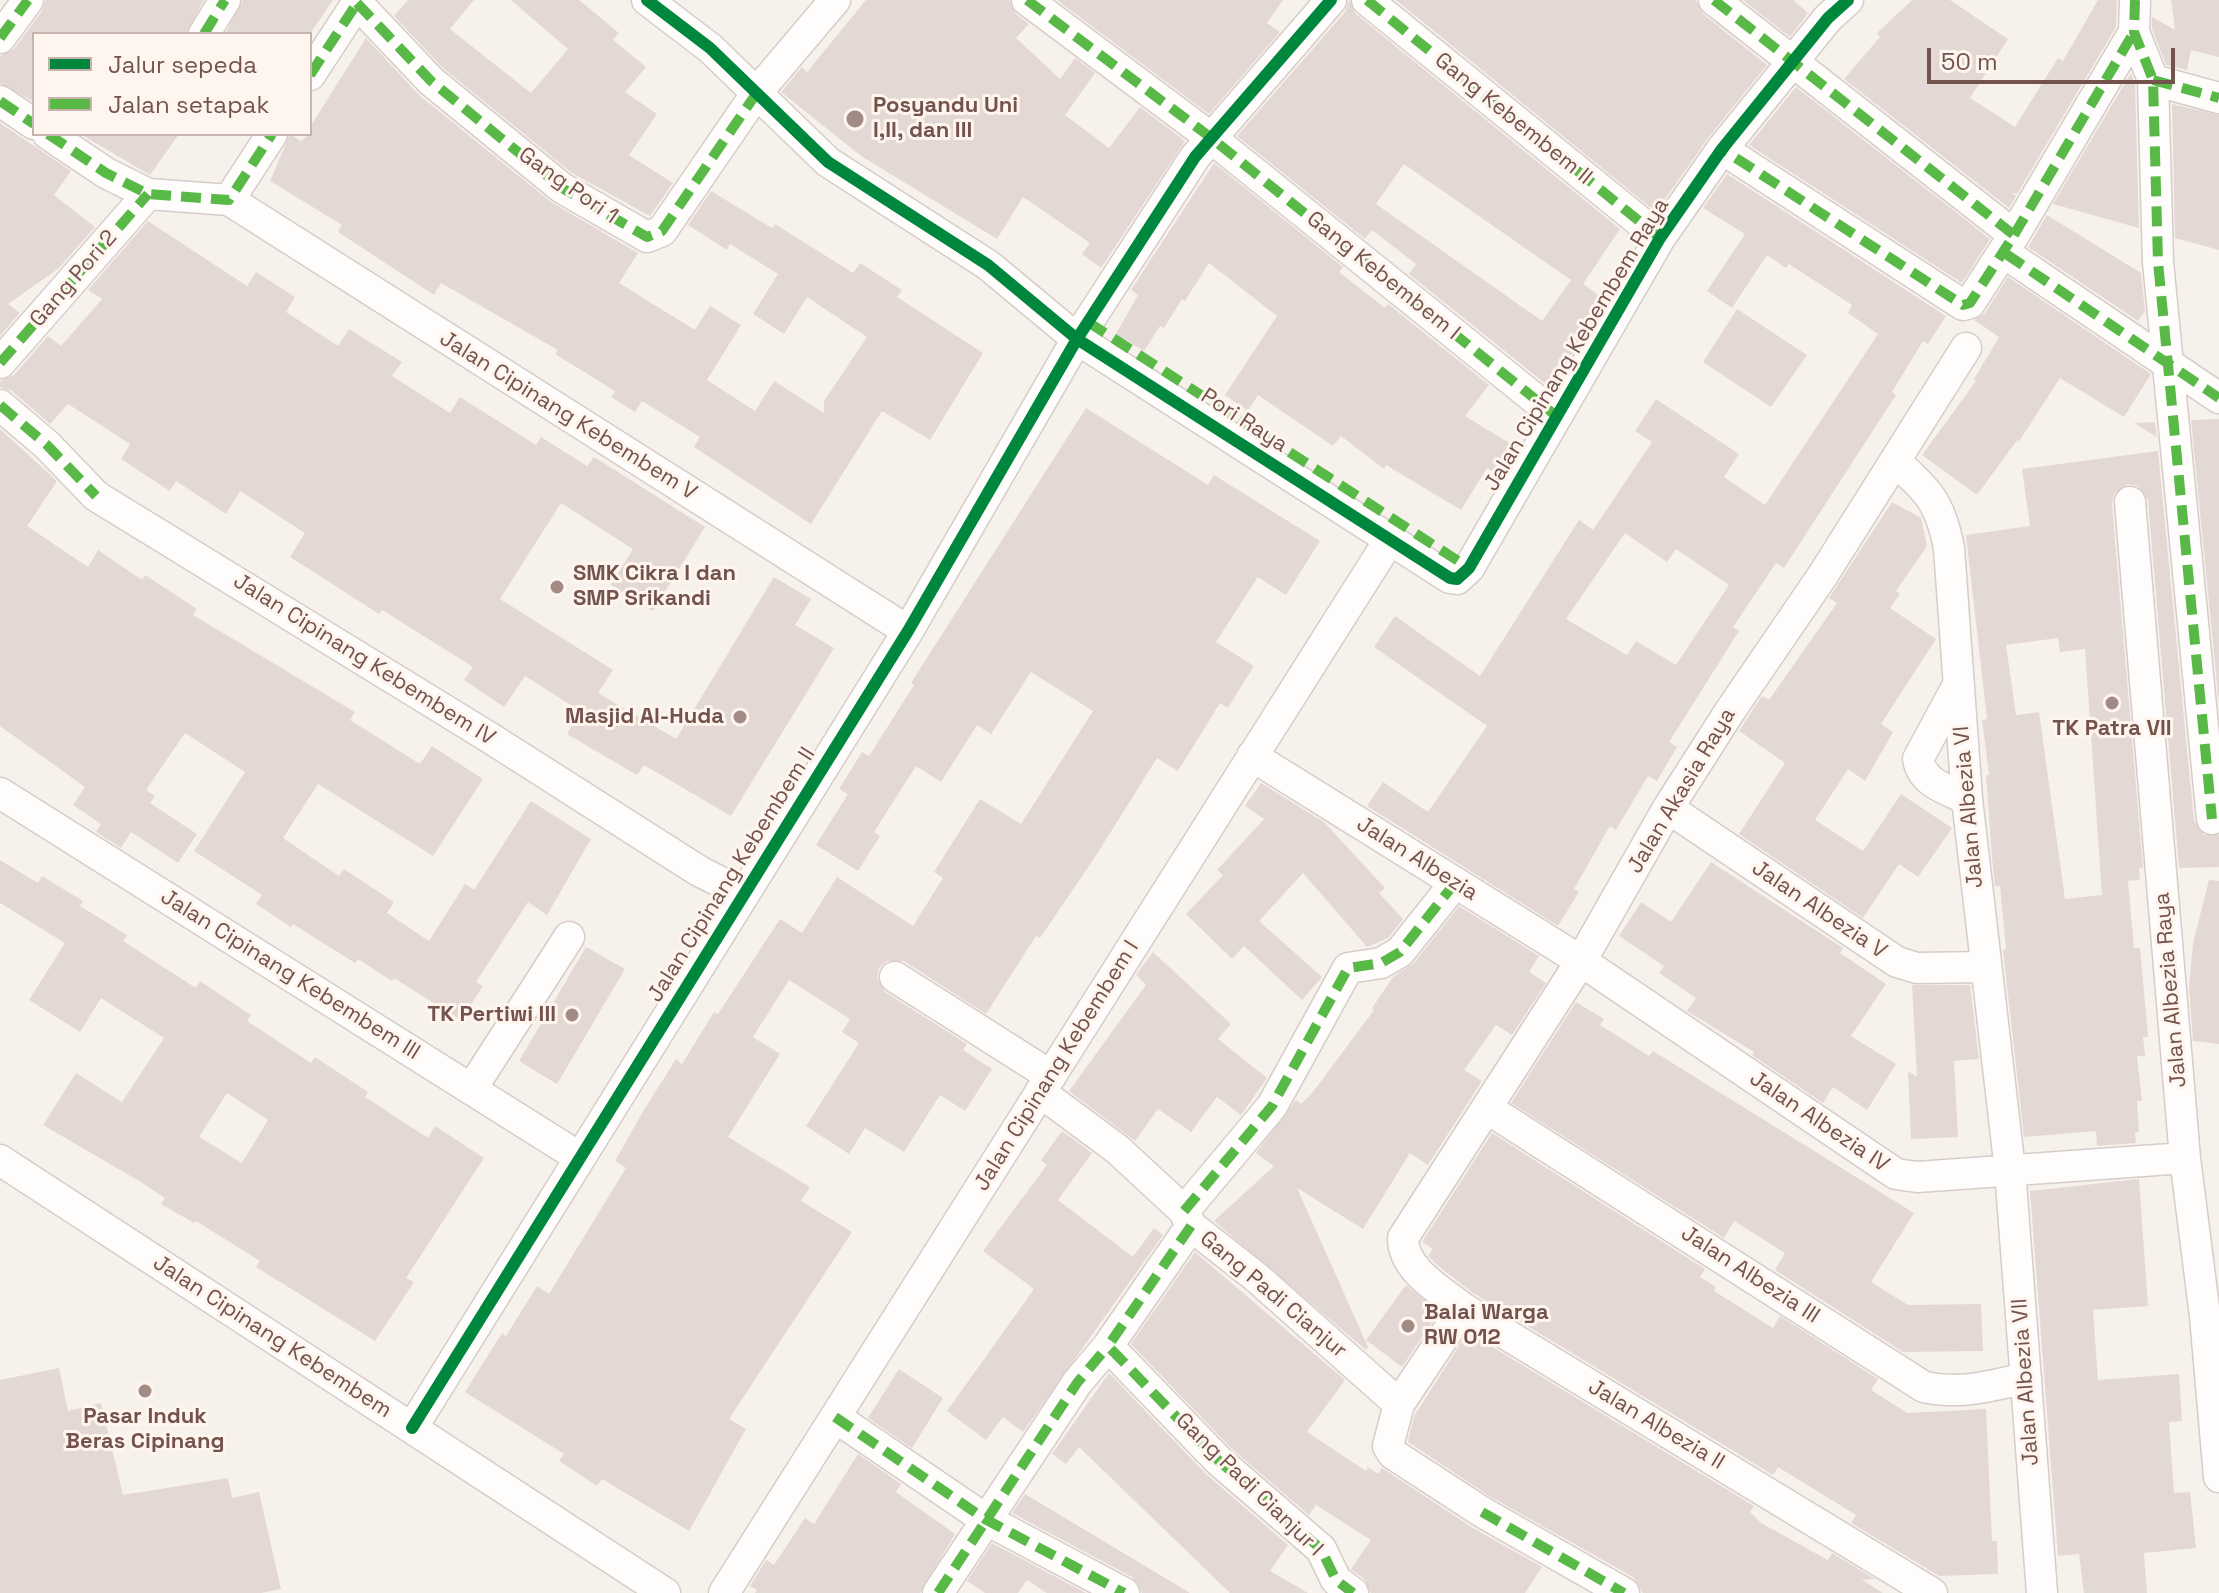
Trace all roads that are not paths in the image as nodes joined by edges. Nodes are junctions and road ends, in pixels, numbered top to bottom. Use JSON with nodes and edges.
{"nodes":[{"id":1,"x":28,"y":0,"type":"edge"},
{"id":2,"x":225,"y":0,"type":"edge"},
{"id":3,"x":647,"y":0,"type":"edge"},
{"id":4,"x":835,"y":0,"type":"edge"},
{"id":5,"x":1027,"y":0,"type":"edge"},
{"id":6,"x":1331,"y":0,"type":"edge"},
{"id":7,"x":1367,"y":0,"type":"edge"},
{"id":8,"x":1714,"y":0,"type":"edge"},
{"id":9,"x":1848,"y":0,"type":"edge"},
{"id":10,"x":2135,"y":0,"type":"edge"},
{"id":11,"x":358,"y":2,"type":"edge"},
{"id":12,"x":205,"y":32,"type":"edge"},
{"id":13,"x":2134,"y":32,"type":"junction"},
{"id":14,"x":0,"y":38,"type":"edge"},
{"id":15,"x":1794,"y":62,"type":"junction"},
{"id":16,"x":312,"y":72,"type":"edge"},
{"id":17,"x":2153,"y":80,"type":"junction"},
{"id":18,"x":758,"y":91,"type":"junction"},
{"id":19,"x":2219,"y":98,"type":"edge"},
{"id":20,"x":0,"y":101,"type":"edge"},
{"id":21,"x":32,"y":123,"type":"edge"},
{"id":22,"x":51,"y":136,"type":"edge"},
{"id":23,"x":271,"y":136,"type":"edge"},
{"id":24,"x":1210,"y":137,"type":"junction"},
{"id":25,"x":1722,"y":149,"type":"junction"},
{"id":26,"x":148,"y":194,"type":"junction"},
{"id":27,"x":229,"y":200,"type":"junction"},
{"id":28,"x":1660,"y":238,"type":"junction"},
{"id":29,"x":2010,"y":244,"type":"junction"},
{"id":30,"x":1083,"y":330,"type":"junction"},
{"id":31,"x":1966,"y":348,"type":"dead end"},
{"id":32,"x":2169,"y":362,"type":"junction"},
{"id":33,"x":0,"y":363,"type":"edge"},
{"id":34,"x":2219,"y":398,"type":"edge"},
{"id":35,"x":0,"y":405,"type":"edge"},
{"id":36,"x":1555,"y":415,"type":"junction"},
{"id":37,"x":1895,"y":461,"type":"junction"},
{"id":38,"x":2130,"y":502,"type":"dead end"},
{"id":39,"x":1390,"y":539,"type":"junction"},
{"id":40,"x":1469,"y":568,"type":"junction"},
{"id":41,"x":908,"y":631,"type":"junction"},
{"id":42,"x":1958,"y":685,"type":"junction"},
{"id":43,"x":1252,"y":756,"type":"junction"},
{"id":44,"x":0,"y":793,"type":"edge"},
{"id":45,"x":1967,"y":799,"type":"junction"},
{"id":46,"x":1668,"y":808,"type":"junction"},
{"id":47,"x":2212,"y":819,"type":"dead end"},
{"id":48,"x":1455,"y":883,"type":"junction"},
{"id":49,"x":744,"y":894,"type":"junction"},
{"id":50,"x":569,"y":937,"type":"dead end"},
{"id":51,"x":1581,"y":961,"type":"junction"},
{"id":52,"x":1985,"y":967,"type":"junction"},
{"id":53,"x":895,"y":977,"type":"dead end"},
{"id":54,"x":1046,"y":1084,"type":"junction"},
{"id":55,"x":472,"y":1088,"type":"junction"},
{"id":56,"x":1488,"y":1109,"type":"junction"},
{"id":57,"x":579,"y":1157,"type":"junction"},
{"id":58,"x":2185,"y":1158,"type":"junction"},
{"id":59,"x":0,"y":1160,"type":"edge"},
{"id":60,"x":2010,"y":1170,"type":"junction"},
{"id":61,"x":1188,"y":1218,"type":"junction"},
{"id":62,"x":1403,"y":1238,"type":"joint"},
{"id":63,"x":1463,"y":1308,"type":"junction"},
{"id":64,"x":1108,"y":1346,"type":"junction"},
{"id":65,"x":2026,"y":1378,"type":"junction"},
{"id":66,"x":1399,"y":1404,"type":"junction"},
{"id":67,"x":835,"y":1417,"type":"junction"},
{"id":68,"x":412,"y":1428,"type":"junction"},
{"id":69,"x":2219,"y":1477,"type":"edge"},
{"id":70,"x":985,"y":1519,"type":"junction"},
{"id":71,"x":665,"y":1593,"type":"edge"},
{"id":72,"x":724,"y":1593,"type":"edge"},
{"id":73,"x":938,"y":1593,"type":"edge"},
{"id":74,"x":1124,"y":1593,"type":"edge"},
{"id":75,"x":1353,"y":1593,"type":"edge"},
{"id":76,"x":1624,"y":1593,"type":"edge"},
{"id":77,"x":1932,"y":1593,"type":"edge"},
{"id":78,"x":2042,"y":1593,"type":"edge"}],
"edges":[{"from":1,"to":14,"type":"street"},
{"from":2,"to":12,"type":"street"},
{"from":3,"to":18,"type":"street"},
{"from":4,"to":18,"type":"street"},
{"from":5,"to":24,"type":"street","name":"Gang Kebembem I"},
{"from":6,"to":24,"type":"street"},
{"from":7,"to":28,"type":"street","name":"Gang Kebembem II"},
{"from":8,"to":15,"type":"street"},
{"from":9,"to":15,"type":"street","name":"Jalan Cipinang Kebembem Raya"},
{"from":10,"to":13,"type":"street"},
{"from":11,"to":16,"type":"street"},
{"from":11,"to":18,"type":"street","name":"Gang Pori 1"},
{"from":13,"to":17,"type":"street"},
{"from":13,"to":29,"type":"street"},
{"from":15,"to":25,"type":"street","name":"Jalan Cipinang Kebembem Raya"},
{"from":15,"to":29,"type":"street"},
{"from":17,"to":19,"type":"street"},
{"from":17,"to":32,"type":"street"},
{"from":18,"to":30,"type":"street"},
{"from":20,"to":21,"type":"street"},
{"from":22,"to":26,"type":"street"},
{"from":23,"to":27,"type":"street"},
{"from":24,"to":30,"type":"street","name":"Jalan Cipinang Kebembem II"},
{"from":24,"to":36,"type":"street","name":"Gang Kebembem I"},
{"from":25,"to":28,"type":"street","name":"Jalan Cipinang Kebembem Raya"},
{"from":25,"to":29,"type":"street"},
{"from":26,"to":27,"type":"street"},
{"from":26,"to":33,"type":"street","name":"Gang Pori 2"},
{"from":27,"to":41,"type":"street","name":"Jalan Cipinang Kebembem V"},
{"from":28,"to":36,"type":"street","name":"Jalan Cipinang Kebembem Raya"},
{"from":29,"to":32,"type":"street"},
{"from":30,"to":39,"type":"street","name":"Pori Raya"},
{"from":30,"to":40,"type":"street"},
{"from":30,"to":41,"type":"street","name":"Jalan Cipinang Kebembem II"},
{"from":31,"to":37,"type":"street","name":"Jalan Akasia Raya"},
{"from":32,"to":34,"type":"street"},
{"from":32,"to":47,"type":"street"},
{"from":35,"to":49,"type":"street","name":"Jalan Cipinang Kebembem IV"},
{"from":36,"to":40,"type":"street","name":"Jalan Cipinang Kebembem Raya"},
{"from":37,"to":42,"type":"street","name":"Jalan Albezia VI"},
{"from":37,"to":46,"type":"street","name":"Jalan Akasia Raya"},
{"from":38,"to":58,"type":"street","name":"Jalan Albezia Raya"},
{"from":39,"to":40,"type":"street"},
{"from":39,"to":43,"type":"street","name":"Jalan Cipinang Kebembem I"},
{"from":41,"to":49,"type":"street","name":"Jalan Cipinang Kebembem II"},
{"from":42,"to":45,"type":"street","name":"Jalan Albezia VI"},
{"from":42,"to":45,"type":"street"},
{"from":43,"to":48,"type":"street","name":"Jalan Albezia"},
{"from":43,"to":54,"type":"street","name":"Jalan Cipinang Kebembem I"},
{"from":44,"to":55,"type":"street","name":"Jalan Cipinang Kebembem III"},
{"from":45,"to":52,"type":"street","name":"Jalan Albezia VI"},
{"from":46,"to":51,"type":"street","name":"Jalan Akasia Raya"},
{"from":46,"to":52,"type":"street","name":"Jalan Albezia V"},
{"from":48,"to":51,"type":"street","name":"Jalan Albezia"},
{"from":48,"to":61,"type":"street"},
{"from":49,"to":57,"type":"street","name":"Jalan Cipinang Kebembem II"},
{"from":50,"to":55,"type":"street"},
{"from":51,"to":56,"type":"street","name":"Jalan Akasia Raya"},
{"from":51,"to":60,"type":"street","name":"Jalan Albezia IV"},
{"from":52,"to":60,"type":"street","name":"Jalan Albezia VI"},
{"from":53,"to":54,"type":"street","name":"Gang Padi Cianjur"},
{"from":54,"to":61,"type":"street","name":"Gang Padi Cianjur"},
{"from":54,"to":67,"type":"street","name":"Jalan Cipinang Kebembem I"},
{"from":55,"to":57,"type":"street","name":"Jalan Cipinang Kebembem III"},
{"from":56,"to":62,"type":"street","name":"Jalan Akasia Raya"},
{"from":56,"to":65,"type":"street","name":"Jalan Albezia III"},
{"from":57,"to":68,"type":"street","name":"Jalan Cipinang Kebembem II"},
{"from":58,"to":60,"type":"street","name":"Jalan Albezia IV"},
{"from":58,"to":69,"type":"street","name":"Jalan Albezia Raya"},
{"from":59,"to":68,"type":"street","name":"Jalan Cipinang Kebembem"},
{"from":60,"to":65,"type":"street","name":"Jalan Albezia VII"},
{"from":61,"to":64,"type":"street"},
{"from":61,"to":66,"type":"street","name":"Gang Padi Cianjur"},
{"from":62,"to":63,"type":"street","name":"Jalan Albezia II"},
{"from":63,"to":66,"type":"street"},
{"from":63,"to":77,"type":"street","name":"Jalan Albezia II"},
{"from":64,"to":70,"type":"street"},
{"from":64,"to":75,"type":"street","name":"Gang Padi Cianjur I"},
{"from":65,"to":78,"type":"street","name":"Jalan Albezia VII"},
{"from":66,"to":76,"type":"street"},
{"from":67,"to":70,"type":"street"},
{"from":67,"to":72,"type":"street","name":"Jalan Cipinang Kebembem I"},
{"from":68,"to":71,"type":"street","name":"Jalan Cipinang Kebembem"},
{"from":70,"to":73,"type":"street"},
{"from":70,"to":74,"type":"street"}]}
